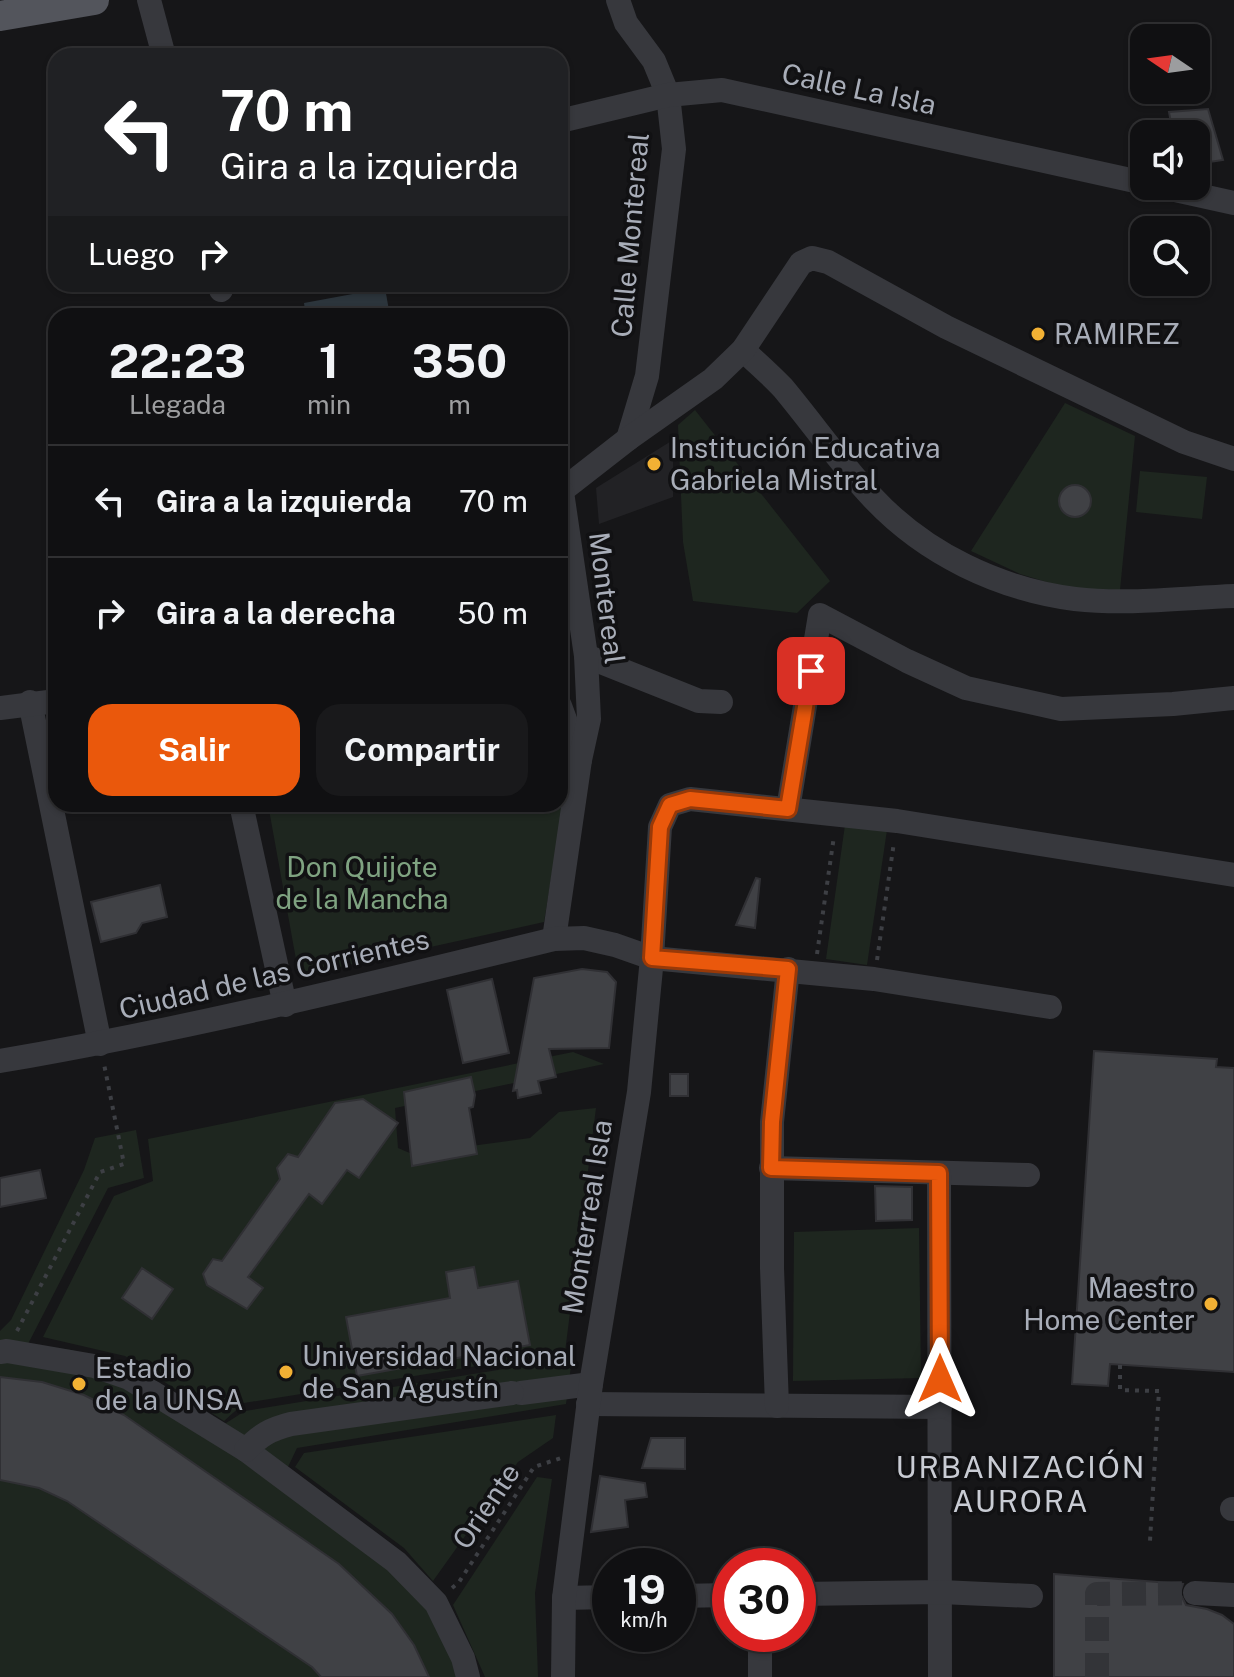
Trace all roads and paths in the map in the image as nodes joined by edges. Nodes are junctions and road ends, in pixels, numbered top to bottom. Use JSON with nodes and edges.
{"nodes":[{"id":1,"x":94,"y":0,"type":"edge"},
{"id":2,"x":149,"y":0,"type":"edge"},
{"id":3,"x":618,"y":0,"type":"edge"},
{"id":4,"x":0,"y":16,"type":"edge"},
{"id":5,"x":162,"y":48,"type":"edge"},
{"id":6,"x":668,"y":95,"type":"junction"},
{"id":7,"x":568,"y":119,"type":"edge"},
{"id":8,"x":1130,"y":180,"type":"edge"},
{"id":9,"x":1210,"y":198,"type":"edge"},
{"id":10,"x":1234,"y":203,"type":"edge"},
{"id":11,"x":743,"y":350,"type":"junction"},
{"id":12,"x":647,"y":376,"type":"junction"},
{"id":13,"x":694,"y":394,"type":"junction"},
{"id":14,"x":628,"y":439,"type":"junction"},
{"id":15,"x":1234,"y":459,"type":"edge"},
{"id":16,"x":568,"y":486,"type":"edge"},
{"id":17,"x":568,"y":538,"type":"edge"},
{"id":18,"x":1234,"y":596,"type":"edge"},
{"id":19,"x":586,"y":656,"type":"junction"},
{"id":20,"x":1234,"y":698,"type":"edge"},
{"id":21,"x":48,"y":701,"type":"edge"},
{"id":22,"x":30,"y":702,"type":"junction"},
{"id":23,"x":721,"y":702,"type":"dead end"},
{"id":24,"x":0,"y":708,"type":"edge"},
{"id":25,"x":568,"y":728,"type":"edge"},
{"id":26,"x":580,"y":760,"type":"junction"},
{"id":27,"x":48,"y":790,"type":"edge"},
{"id":28,"x":788,"y":809,"type":"junction"},
{"id":29,"x":53,"y":812,"type":"edge"},
{"id":30,"x":243,"y":812,"type":"edge"},
{"id":31,"x":837,"y":813,"type":"junction"},
{"id":32,"x":897,"y":821,"type":"junction"},
{"id":33,"x":1234,"y":875,"type":"edge"},
{"id":34,"x":554,"y":939,"type":"junction"},
{"id":35,"x":652,"y":958,"type":"junction"},
{"id":36,"x":788,"y":969,"type":"junction"},
{"id":37,"x":815,"y":972,"type":"junction"},
{"id":38,"x":874,"y":979,"type":"junction"},
{"id":39,"x":285,"y":1005,"type":"junction"},
{"id":40,"x":1050,"y":1007,"type":"dead end"},
{"id":41,"x":100,"y":1044,"type":"junction"},
{"id":42,"x":0,"y":1061,"type":"edge"},
{"id":43,"x":771,"y":1168,"type":"junction"},
{"id":44,"x":939,"y":1173,"type":"junction"},
{"id":45,"x":1028,"y":1175,"type":"dead end"},
{"id":46,"x":4,"y":1352,"type":"edge"},
{"id":47,"x":1120,"y":1365,"type":"dead end"},
{"id":48,"x":590,"y":1394,"type":"junction"},
{"id":49,"x":777,"y":1406,"type":"junction"},
{"id":50,"x":940,"y":1407,"type":"junction"},
{"id":51,"x":246,"y":1450,"type":"junction"},
{"id":52,"x":582,"y":1452,"type":"junction"},
{"id":53,"x":1150,"y":1541,"type":"dead end"},
{"id":54,"x":941,"y":1592,"type":"junction"},
{"id":55,"x":1195,"y":1593,"type":"tunnel mouth"},
{"id":56,"x":816,"y":1594,"type":"edge"},
{"id":57,"x":1234,"y":1595,"type":"edge"},
{"id":58,"x":1031,"y":1596,"type":"dead end"},
{"id":59,"x":592,"y":1597,"type":"edge"},
{"id":60,"x":564,"y":1598,"type":"junction"},
{"id":61,"x":436,"y":1603,"type":"junction"},
{"id":62,"x":760,"y":1652,"type":"edge"},
{"id":63,"x":468,"y":1677,"type":"edge"},
{"id":64,"x":563,"y":1677,"type":"edge"},
{"id":65,"x":760,"y":1677,"type":"edge"},
{"id":66,"x":940,"y":1677,"type":"edge"}],
"edges":[{"from":1,"to":4,"type":"main road"},
{"from":2,"to":5,"type":"street"},
{"from":3,"to":6,"type":"street","name":"Calle Montereal"},
{"from":6,"to":7,"type":"street","name":"Calle La Isla"},
{"from":6,"to":8,"type":"street","name":"Calle La Isla"},
{"from":6,"to":12,"type":"street","name":"Calle Montereal"},
{"from":9,"to":10,"type":"street"},
{"from":11,"to":13,"type":"street","name":"Montereal"},
{"from":11,"to":15,"type":"street","name":"Montereal"},
{"from":11,"to":18,"type":"street"},
{"from":12,"to":13,"type":"street"},
{"from":12,"to":14,"type":"street","name":"Calle Montereal"},
{"from":13,"to":14,"type":"street","name":"Montereal"},
{"from":14,"to":16,"type":"street","name":"Montereal"},
{"from":17,"to":19,"type":"street","name":"Montereal"},
{"from":19,"to":23,"type":"street"},
{"from":19,"to":26,"type":"street","name":"Montereal"},
{"from":20,"to":28,"type":"street"},
{"from":21,"to":22,"type":"street"},
{"from":22,"to":24,"type":"street"},
{"from":22,"to":27,"type":"street"},
{"from":25,"to":26,"type":"street","name":"Montereal"},
{"from":26,"to":34,"type":"street","name":"Montereal"},
{"from":28,"to":31,"type":"street","name":"Monterreal Isla"},
{"from":28,"to":35,"type":"street","name":"Monterreal Isla"},
{"from":29,"to":41,"type":"street"},
{"from":30,"to":39,"type":"street"},
{"from":31,"to":32,"type":"street","name":"Monterreal Isla"},
{"from":31,"to":37,"type":"path"},
{"from":32,"to":33,"type":"street","name":"Monterreal Isla"},
{"from":32,"to":38,"type":"path"},
{"from":34,"to":35,"type":"street","name":"Ciudad de las Corrientes"},
{"from":34,"to":39,"type":"street","name":"Ciudad de las Corrientes"},
{"from":35,"to":36,"type":"street","name":"Ciudad de las Corrientes"},
{"from":35,"to":48,"type":"street","name":"Monterreal Isla"},
{"from":36,"to":37,"type":"street","name":"Ciudad de las Corrientes"},
{"from":36,"to":43,"type":"street"},
{"from":37,"to":38,"type":"street","name":"Ciudad de las Corrientes"},
{"from":38,"to":40,"type":"street","name":"Ciudad de las Corrientes"},
{"from":39,"to":41,"type":"street","name":"Ciudad de las Corrientes"},
{"from":41,"to":42,"type":"street","name":"Ciudad de las Corrientes"},
{"from":41,"to":46,"type":"path"},
{"from":43,"to":44,"type":"street"},
{"from":43,"to":49,"type":"street"},
{"from":44,"to":45,"type":"street"},
{"from":44,"to":50,"type":"street"},
{"from":46,"to":51,"type":"street"},
{"from":47,"to":53,"type":"path"},
{"from":48,"to":49,"type":"street"},
{"from":48,"to":51,"type":"street"},
{"from":48,"to":52,"type":"street","name":"Monterreal Isla"},
{"from":49,"to":50,"type":"street"},
{"from":50,"to":54,"type":"street"},
{"from":51,"to":61,"type":"street"},
{"from":52,"to":60,"type":"street","name":"Monterreal Isla"},
{"from":52,"to":61,"type":"path","name":"Oriente"},
{"from":54,"to":56,"type":"street"},
{"from":54,"to":58,"type":"street"},
{"from":54,"to":66,"type":"street"},
{"from":55,"to":57,"type":"street"},
{"from":59,"to":60,"type":"street"},
{"from":60,"to":64,"type":"street","name":"Monterreal Isla"},
{"from":61,"to":63,"type":"street"},
{"from":62,"to":65,"type":"street"}]}
